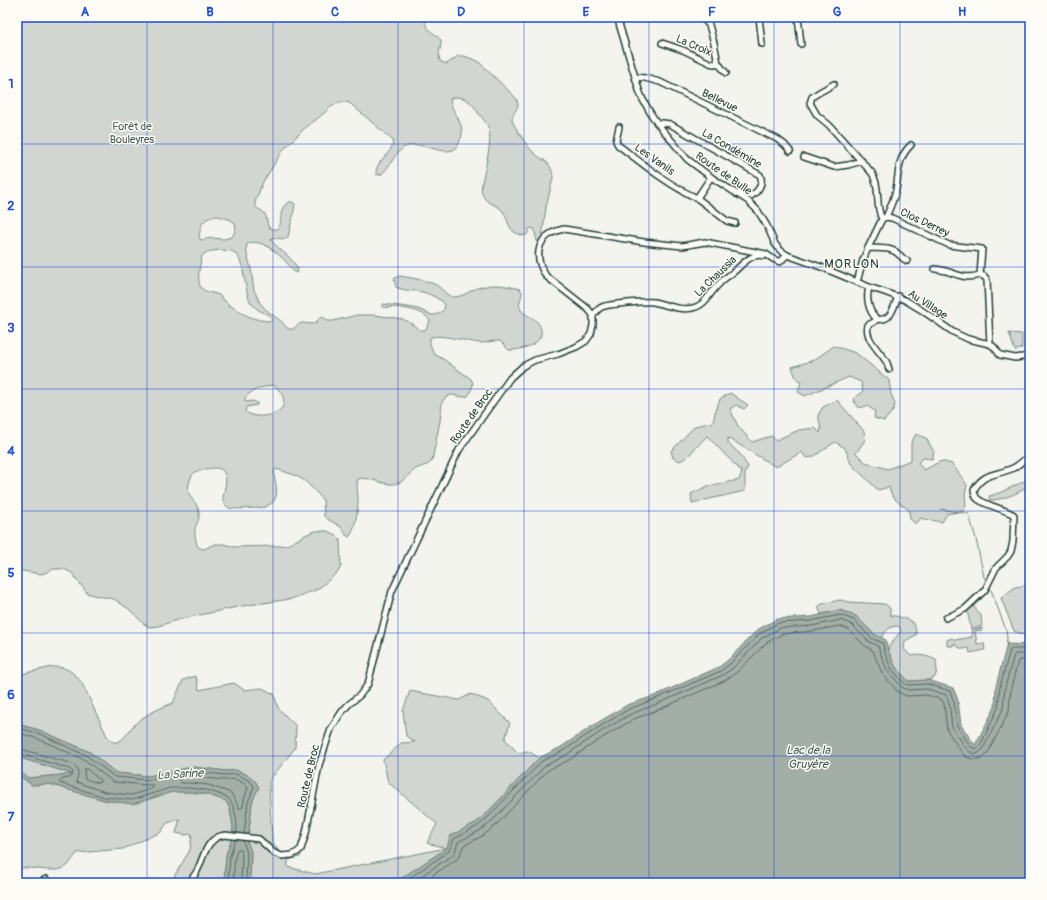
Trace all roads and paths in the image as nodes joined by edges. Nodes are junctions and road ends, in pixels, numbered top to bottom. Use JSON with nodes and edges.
{"nodes":[{"id":1,"x":617,"y":17,"type":"edge"},
{"id":2,"x":701,"y":17,"type":"edge"},
{"id":3,"x":759,"y":17,"type":"edge"},
{"id":4,"x":798,"y":17,"type":"edge"},
{"id":5,"x":662,"y":43,"type":"dead end"},
{"id":6,"x":762,"y":44,"type":"dead end"},
{"id":7,"x":801,"y":44,"type":"dead end"},
{"id":8,"x":718,"y":63,"type":"junction"},
{"id":9,"x":726,"y":73,"type":"dead end"},
{"id":10,"x":635,"y":78,"type":"junction"},
{"id":11,"x":834,"y":84,"type":"dead end"},
{"id":12,"x":657,"y":123,"type":"junction"},
{"id":13,"x":619,"y":127,"type":"dead end"},
{"id":14,"x":910,"y":145,"type":"dead end"},
{"id":15,"x":790,"y":151,"type":"dead end"},
{"id":16,"x":804,"y":158,"type":"dead end"},
{"id":17,"x":862,"y":161,"type":"junction"},
{"id":18,"x":711,"y":177,"type":"junction"},
{"id":19,"x":736,"y":194,"type":"junction"},
{"id":20,"x":697,"y":198,"type":"junction"},
{"id":21,"x":884,"y":218,"type":"junction"},
{"id":22,"x":735,"y":223,"type":"dead end"},
{"id":23,"x":868,"y":248,"type":"junction"},
{"id":24,"x":787,"y":255,"type":"junction"},
{"id":25,"x":907,"y":261,"type":"dead end"},
{"id":26,"x":780,"y":262,"type":"junction"},
{"id":27,"x":935,"y":269,"type":"dead end"},
{"id":28,"x":980,"y":275,"type":"junction"},
{"id":29,"x":857,"y":282,"type":"junction"},
{"id":30,"x":869,"y":287,"type":"junction"},
{"id":31,"x":898,"y":296,"type":"junction"},
{"id":32,"x":593,"y":315,"type":"junction"},
{"id":33,"x":877,"y":319,"type":"junction"},
{"id":34,"x":990,"y":344,"type":"junction"},
{"id":35,"x":1030,"y":356,"type":"edge"},
{"id":36,"x":889,"y":369,"type":"dead end"},
{"id":37,"x":1030,"y":455,"type":"edge"},
{"id":38,"x":946,"y":618,"type":"dead end"},
{"id":39,"x":46,"y":879,"type":"dead end"},
{"id":40,"x":39,"y":883,"type":"edge"},
{"id":41,"x":189,"y":883,"type":"edge"}],
"edges":[{"from":1,"to":10,"type":"street","name":"Route de Bulle"},
{"from":2,"to":8,"type":"street","name":"La Croix"},
{"from":3,"to":6,"type":"street"},
{"from":4,"to":7,"type":"street"},
{"from":5,"to":8,"type":"street","name":"La Croix"},
{"from":8,"to":9,"type":"street","name":"La Croix"},
{"from":10,"to":12,"type":"street","name":"Route de Bulle"},
{"from":10,"to":15,"type":"street","name":"Bellevue"},
{"from":11,"to":17,"type":"street"},
{"from":12,"to":18,"type":"street","name":"Route de Bulle"},
{"from":12,"to":19,"type":"street","name":"La Condémine"},
{"from":13,"to":20,"type":"street","name":"Les Vanils"},
{"from":14,"to":21,"type":"street"},
{"from":16,"to":17,"type":"street"},
{"from":17,"to":21,"type":"street"},
{"from":18,"to":19,"type":"street","name":"Route de Bulle"},
{"from":18,"to":20,"type":"street"},
{"from":19,"to":24,"type":"street","name":"Route de Bulle"},
{"from":20,"to":22,"type":"street","name":"Les Vanils"},
{"from":21,"to":23,"type":"street"},
{"from":21,"to":28,"type":"street","name":"Clos Derrey"},
{"from":23,"to":25,"type":"street"},
{"from":23,"to":29,"type":"street"},
{"from":24,"to":26,"type":"street"},
{"from":24,"to":29,"type":"street","name":"Au Village"},
{"from":26,"to":32,"type":"street","name":"La Chaussia"},
{"from":26,"to":32,"type":"street"},
{"from":27,"to":28,"type":"street"},
{"from":28,"to":34,"type":"street","name":"Clos Derrey"},
{"from":29,"to":30,"type":"street","name":"Au Village"},
{"from":30,"to":31,"type":"street","name":"Au Village"},
{"from":30,"to":33,"type":"street"},
{"from":31,"to":33,"type":"street"},
{"from":31,"to":34,"type":"street","name":"Au Village"},
{"from":32,"to":41,"type":"street","name":"Route de Broc"},
{"from":33,"to":36,"type":"street"},
{"from":34,"to":35,"type":"street"},
{"from":37,"to":38,"type":"street"},
{"from":39,"to":40,"type":"street"}]}
